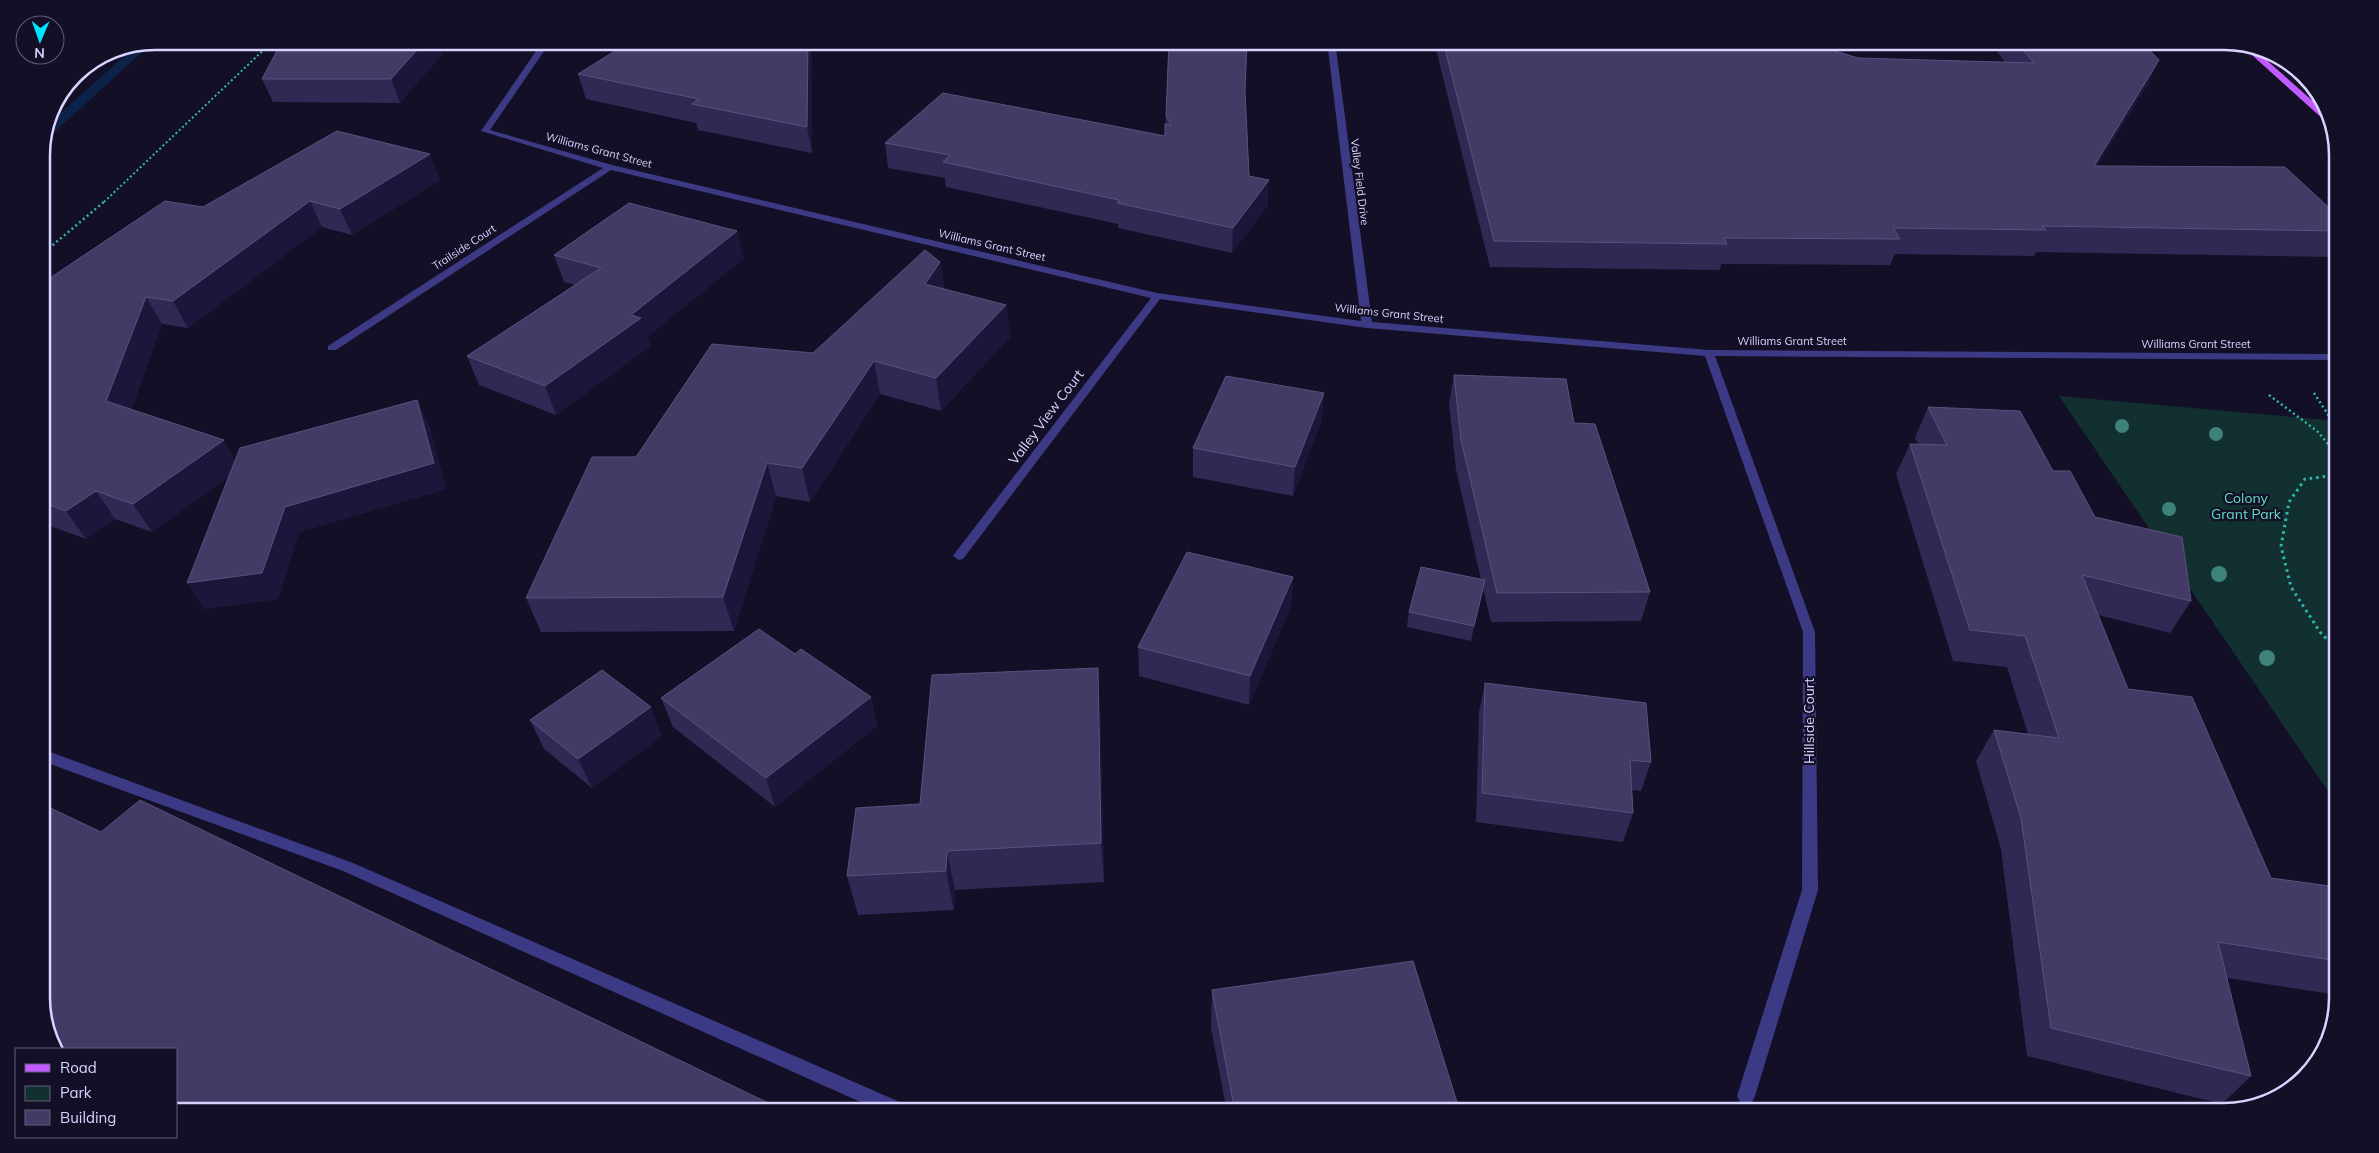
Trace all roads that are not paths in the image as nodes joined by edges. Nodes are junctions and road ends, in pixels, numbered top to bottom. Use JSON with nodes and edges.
{"nodes":[{"id":1,"x":541,"y":50,"type":"edge"},
{"id":2,"x":1332,"y":50,"type":"edge"},
{"id":3,"x":2257,"y":56,"type":"edge"},
{"id":4,"x":2319,"y":111,"type":"edge"},
{"id":5,"x":610,"y":167,"type":"junction"},
{"id":6,"x":1157,"y":296,"type":"junction"},
{"id":7,"x":1367,"y":325,"type":"junction"},
{"id":8,"x":332,"y":348,"type":"dead end"},
{"id":9,"x":1709,"y":353,"type":"junction"},
{"id":10,"x":2329,"y":357,"type":"edge"},
{"id":11,"x":959,"y":556,"type":"dead end"},
{"id":12,"x":50,"y":758,"type":"edge"},
{"id":13,"x":1746,"y":1096,"type":"dead end"},
{"id":14,"x":883,"y":1103,"type":"edge"}],
"edges":[{"from":1,"to":5,"type":"street","name":"Williams Grant Street"},
{"from":2,"to":7,"type":"street","name":"Valley Field Drive"},
{"from":3,"to":4,"type":"main road"},
{"from":5,"to":6,"type":"street","name":"Williams Grant Street"},
{"from":5,"to":8,"type":"street","name":"Trailside Court"},
{"from":6,"to":7,"type":"street","name":"Williams Grant Street"},
{"from":6,"to":11,"type":"street","name":"Valley View Court"},
{"from":7,"to":9,"type":"street","name":"Williams Grant Street"},
{"from":9,"to":10,"type":"street","name":"Williams Grant Street"},
{"from":9,"to":13,"type":"street","name":"Hillside Court"},
{"from":12,"to":14,"type":"street"}]}
